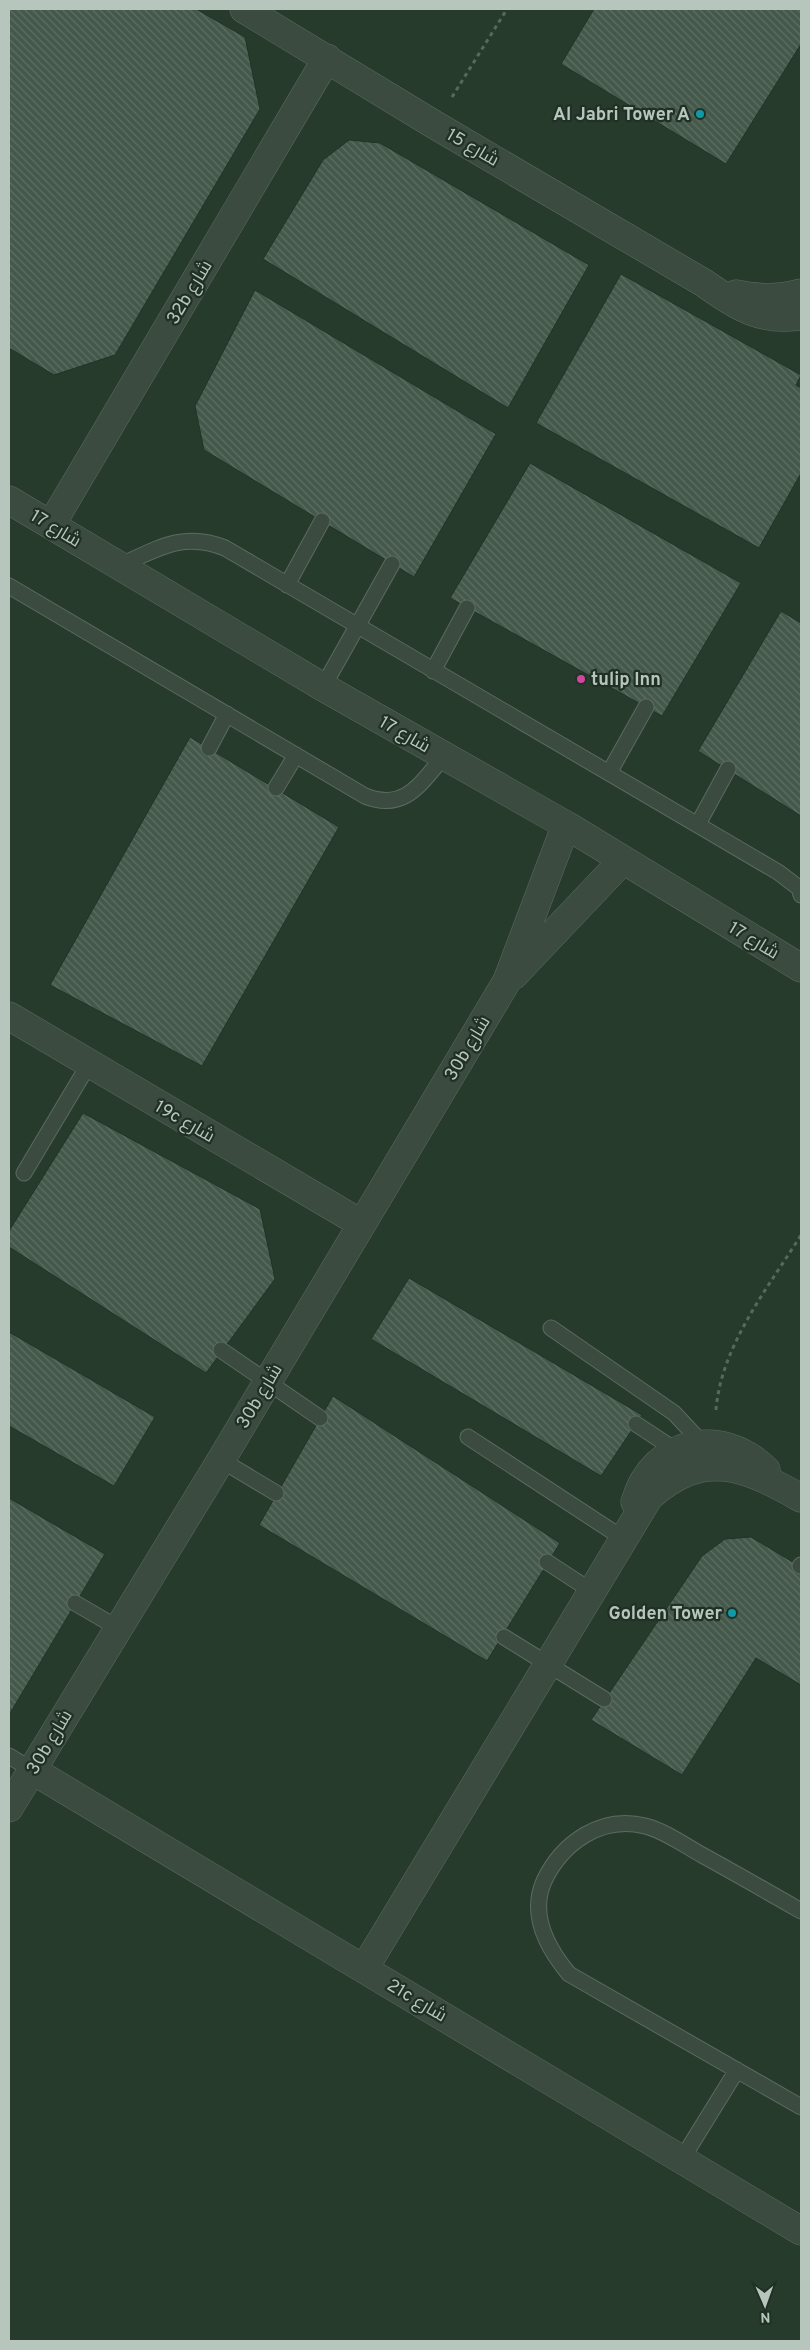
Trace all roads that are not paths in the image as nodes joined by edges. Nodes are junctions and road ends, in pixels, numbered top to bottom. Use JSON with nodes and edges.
{"nodes":[{"id":1,"x":244,"y":9,"type":"edge"},
{"id":2,"x":327,"y":58,"type":"junction"},
{"id":3,"x":704,"y":283,"type":"junction"},
{"id":4,"x":801,"y":293,"type":"edge"},
{"id":5,"x":801,"y":316,"type":"edge"},
{"id":6,"x":9,"y":500,"type":"edge"},
{"id":7,"x":322,"y":521,"type":"dead end"},
{"id":8,"x":51,"y":525,"type":"junction"},
{"id":9,"x":392,"y":564,"type":"dead end"},
{"id":10,"x":119,"y":566,"type":"junction"},
{"id":11,"x":286,"y":585,"type":"junction"},
{"id":12,"x":9,"y":586,"type":"edge"},
{"id":13,"x":467,"y":608,"type":"dead end"},
{"id":14,"x":357,"y":627,"type":"junction"},
{"id":15,"x":433,"y":671,"type":"junction"},
{"id":16,"x":323,"y":687,"type":"junction"},
{"id":17,"x":646,"y":707,"type":"dead end"},
{"id":18,"x":227,"y":714,"type":"junction"},
{"id":19,"x":209,"y":748,"type":"dead end"},
{"id":20,"x":296,"y":755,"type":"junction"},
{"id":21,"x":444,"y":756,"type":"junction"},
{"id":22,"x":728,"y":769,"type":"dead end"},
{"id":23,"x":609,"y":773,"type":"junction"},
{"id":24,"x":276,"y":788,"type":"dead end"},
{"id":25,"x":698,"y":824,"type":"junction"},
{"id":26,"x":566,"y":825,"type":"junction"},
{"id":27,"x":623,"y":860,"type":"junction"},
{"id":28,"x":801,"y":895,"type":"edge"},
{"id":29,"x":801,"y":968,"type":"edge"},
{"id":30,"x":507,"y":982,"type":"junction"},
{"id":31,"x":9,"y":1016,"type":"edge"},
{"id":32,"x":89,"y":1064,"type":"junction"},
{"id":33,"x":24,"y":1173,"type":"dead end"},
{"id":34,"x":362,"y":1224,"type":"junction"},
{"id":35,"x":551,"y":1328,"type":"dead end"},
{"id":36,"x":221,"y":1350,"type":"dead end"},
{"id":37,"x":267,"y":1383,"type":"junction"},
{"id":38,"x":320,"y":1418,"type":"dead end"},
{"id":39,"x":636,"y":1424,"type":"dead end"},
{"id":40,"x":468,"y":1437,"type":"dead end"},
{"id":41,"x":708,"y":1444,"type":"junction"},
{"id":42,"x":677,"y":1450,"type":"junction"},
{"id":43,"x":221,"y":1460,"type":"junction"},
{"id":44,"x":792,"y":1493,"type":"edge"},
{"id":45,"x":276,"y":1494,"type":"dead end"},
{"id":46,"x":627,"y":1532,"type":"junction"},
{"id":47,"x":547,"y":1562,"type":"dead end"},
{"id":48,"x":593,"y":1592,"type":"junction"},
{"id":49,"x":76,"y":1603,"type":"dead end"},
{"id":50,"x":118,"y":1628,"type":"junction"},
{"id":51,"x":504,"y":1636,"type":"dead end"},
{"id":52,"x":547,"y":1665,"type":"junction"},
{"id":53,"x":604,"y":1699,"type":"dead end"},
{"id":54,"x":9,"y":1756,"type":"edge"},
{"id":55,"x":32,"y":1770,"type":"junction"},
{"id":56,"x":9,"y":1808,"type":"edge"},
{"id":57,"x":801,"y":1911,"type":"edge"},
{"id":58,"x":364,"y":1969,"type":"junction"},
{"id":59,"x":737,"y":2070,"type":"junction"},
{"id":60,"x":801,"y":2107,"type":"edge"},
{"id":61,"x":682,"y":2159,"type":"junction"},
{"id":62,"x":801,"y":2231,"type":"edge"}],
"edges":[{"from":1,"to":2,"type":"street","name":"شارع 15"},
{"from":2,"to":3,"type":"street","name":"شارع 15"},
{"from":2,"to":8,"type":"street","name":"32b شارع"},
{"from":3,"to":4,"type":"street","name":"شارع 15"},
{"from":3,"to":5,"type":"street","name":"شارع 15"},
{"from":6,"to":8,"type":"street","name":"شارع 17"},
{"from":7,"to":11,"type":"lane"},
{"from":8,"to":10,"type":"street","name":"شارع 17"},
{"from":9,"to":14,"type":"lane"},
{"from":10,"to":11,"type":"lane"},
{"from":10,"to":16,"type":"street","name":"شارع 17"},
{"from":11,"to":14,"type":"lane"},
{"from":12,"to":18,"type":"lane"},
{"from":13,"to":15,"type":"lane"},
{"from":14,"to":15,"type":"lane"},
{"from":14,"to":16,"type":"lane"},
{"from":15,"to":23,"type":"lane"},
{"from":16,"to":21,"type":"street","name":"شارع 17"},
{"from":17,"to":23,"type":"lane"},
{"from":18,"to":19,"type":"lane"},
{"from":18,"to":20,"type":"lane"},
{"from":20,"to":21,"type":"lane"},
{"from":20,"to":24,"type":"lane"},
{"from":21,"to":26,"type":"street","name":"شارع 17"},
{"from":22,"to":25,"type":"lane"},
{"from":23,"to":25,"type":"lane"},
{"from":25,"to":28,"type":"lane"},
{"from":26,"to":27,"type":"street","name":"شارع 17"},
{"from":26,"to":30,"type":"street","name":"30b شارع"},
{"from":27,"to":29,"type":"street","name":"شارع 17"},
{"from":27,"to":30,"type":"street","name":"30b شارع"},
{"from":30,"to":34,"type":"street","name":"30b شارع"},
{"from":31,"to":32,"type":"street","name":"19c شارع"},
{"from":32,"to":33,"type":"lane"},
{"from":32,"to":34,"type":"street","name":"19c شارع"},
{"from":34,"to":37,"type":"street","name":"30b شارع"},
{"from":35,"to":41,"type":"lane"},
{"from":36,"to":37,"type":"lane"},
{"from":37,"to":38,"type":"lane"},
{"from":37,"to":43,"type":"street","name":"30b شارع"},
{"from":39,"to":42,"type":"lane"},
{"from":40,"to":46,"type":"lane"},
{"from":41,"to":42,"type":"street"},
{"from":41,"to":44,"type":"street"},
{"from":42,"to":46,"type":"street"},
{"from":43,"to":45,"type":"lane"},
{"from":43,"to":50,"type":"street","name":"30b شارع"},
{"from":44,"to":46,"type":"street"},
{"from":46,"to":48,"type":"street"},
{"from":47,"to":48,"type":"lane"},
{"from":48,"to":52,"type":"street"},
{"from":49,"to":50,"type":"lane"},
{"from":50,"to":55,"type":"street","name":"30b شارع"},
{"from":51,"to":52,"type":"lane"},
{"from":52,"to":53,"type":"lane"},
{"from":52,"to":58,"type":"street"},
{"from":54,"to":55,"type":"lane"},
{"from":55,"to":56,"type":"street","name":"30b شارع"},
{"from":55,"to":58,"type":"street","name":"21c شارع"},
{"from":57,"to":59,"type":"lane"},
{"from":58,"to":61,"type":"street","name":"21c شارع"},
{"from":59,"to":60,"type":"lane"},
{"from":59,"to":61,"type":"lane"},
{"from":61,"to":62,"type":"street","name":"21c شارع"}]}
